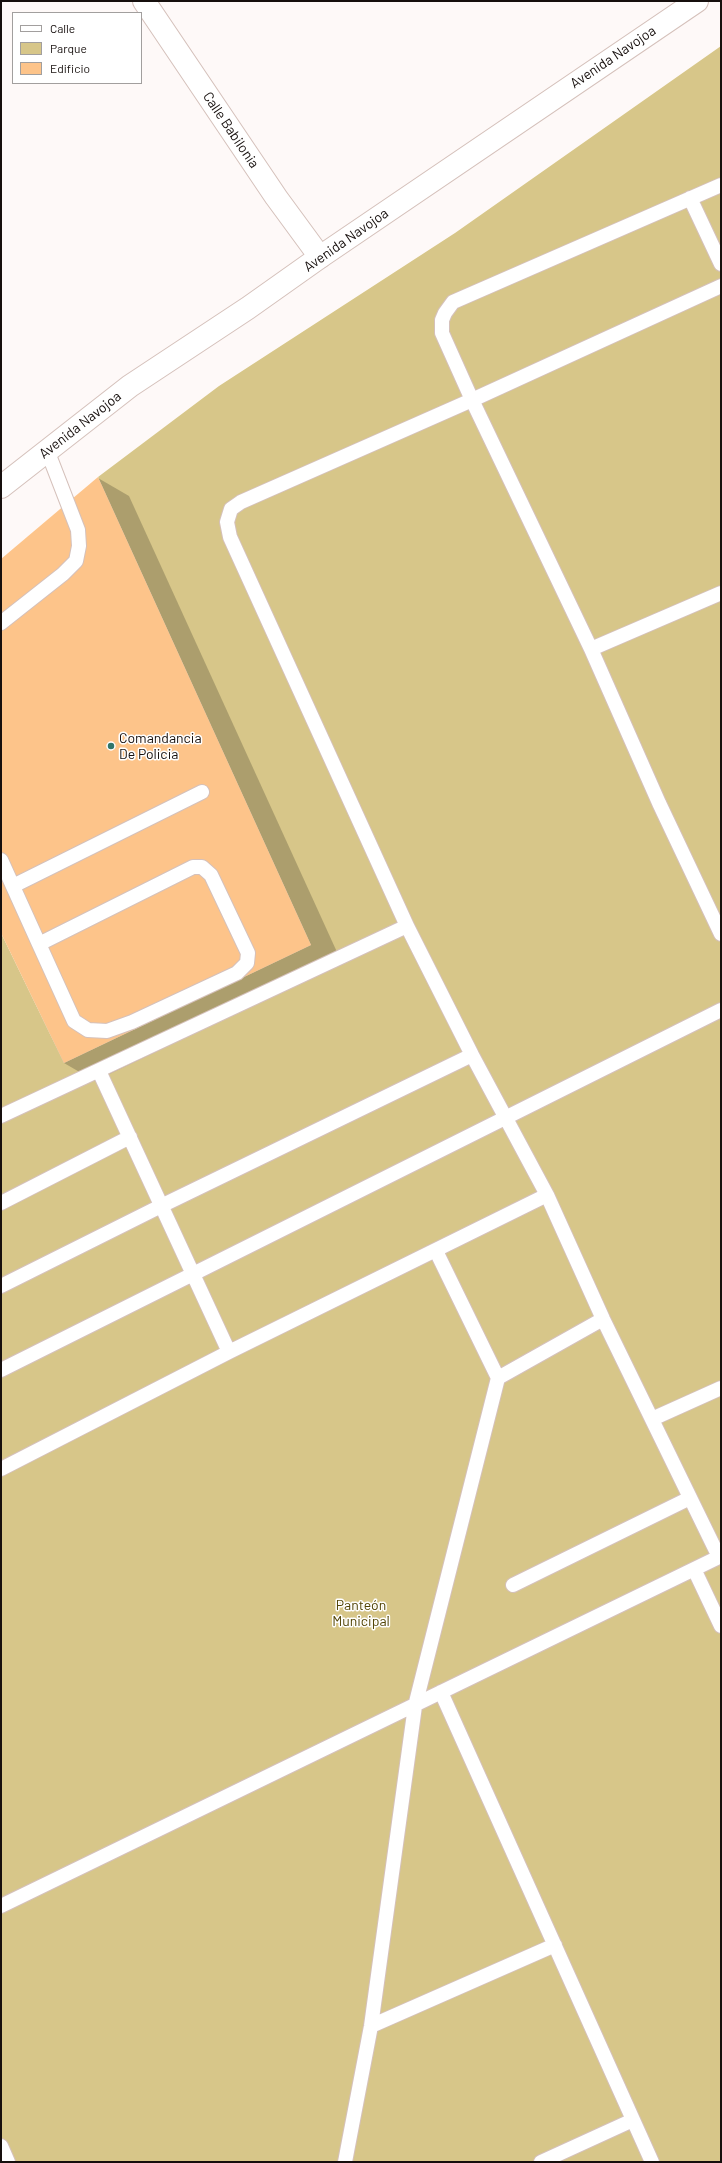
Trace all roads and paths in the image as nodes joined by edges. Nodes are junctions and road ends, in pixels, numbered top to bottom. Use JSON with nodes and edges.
{"nodes":[{"id":1,"x":144,"y":1,"type":"edge"},
{"id":2,"x":697,"y":1,"type":"edge"},
{"id":3,"x":721,"y":185,"type":"edge"},
{"id":4,"x":690,"y":198,"type":"junction"},
{"id":5,"x":320,"y":256,"type":"junction"},
{"id":6,"x":721,"y":264,"type":"edge"},
{"id":7,"x":721,"y":286,"type":"edge"},
{"id":8,"x":472,"y":400,"type":"junction"},
{"id":9,"x":47,"y":450,"type":"junction"},
{"id":10,"x":1,"y":487,"type":"edge"},
{"id":11,"x":721,"y":593,"type":"edge"},
{"id":12,"x":1,"y":623,"type":"edge"},
{"id":13,"x":590,"y":649,"type":"junction"},
{"id":14,"x":202,"y":792,"type":"dead end"},
{"id":15,"x":1,"y":860,"type":"edge"},
{"id":16,"x":12,"y":886,"type":"junction"},
{"id":17,"x":407,"y":926,"type":"junction"},
{"id":18,"x":721,"y":934,"type":"edge"},
{"id":19,"x":39,"y":944,"type":"junction"},
{"id":20,"x":721,"y":1010,"type":"edge"},
{"id":21,"x":472,"y":1055,"type":"junction"},
{"id":22,"x":99,"y":1071,"type":"junction"},
{"id":23,"x":1,"y":1116,"type":"edge"},
{"id":24,"x":506,"y":1117,"type":"junction"},
{"id":25,"x":130,"y":1137,"type":"junction"},
{"id":26,"x":548,"y":1195,"type":"junction"},
{"id":27,"x":1,"y":1203,"type":"edge"},
{"id":28,"x":161,"y":1206,"type":"junction"},
{"id":29,"x":436,"y":1251,"type":"junction"},
{"id":30,"x":193,"y":1275,"type":"junction"},
{"id":31,"x":1,"y":1286,"type":"edge"},
{"id":32,"x":603,"y":1319,"type":"junction"},
{"id":33,"x":229,"y":1352,"type":"junction"},
{"id":34,"x":1,"y":1370,"type":"edge"},
{"id":35,"x":498,"y":1378,"type":"junction"},
{"id":36,"x":721,"y":1388,"type":"edge"},
{"id":37,"x":652,"y":1419,"type":"junction"},
{"id":38,"x":1,"y":1469,"type":"edge"},
{"id":39,"x":690,"y":1498,"type":"junction"},
{"id":40,"x":720,"y":1556,"type":"edge"},
{"id":41,"x":694,"y":1569,"type":"junction"},
{"id":42,"x":514,"y":1585,"type":"dead end"},
{"id":43,"x":721,"y":1626,"type":"edge"},
{"id":44,"x":441,"y":1692,"type":"junction"},
{"id":45,"x":414,"y":1706,"type":"junction"},
{"id":46,"x":1,"y":1906,"type":"edge"},
{"id":47,"x":555,"y":1945,"type":"junction"},
{"id":48,"x":372,"y":2026,"type":"junction"},
{"id":49,"x":633,"y":2120,"type":"junction"},
{"id":50,"x":1,"y":2146,"type":"edge"},
{"id":51,"x":8,"y":2162,"type":"edge"},
{"id":52,"x":345,"y":2162,"type":"edge"},
{"id":53,"x":541,"y":2162,"type":"edge"},
{"id":54,"x":652,"y":2162,"type":"edge"}],
"edges":[{"from":1,"to":5,"type":"street","name":"Calle Babilonia"},
{"from":2,"to":5,"type":"street","name":"Avenida Navojoa"},
{"from":3,"to":4,"type":"lane"},
{"from":4,"to":6,"type":"lane"},
{"from":4,"to":8,"type":"lane"},
{"from":5,"to":9,"type":"street","name":"Avenida Navojoa"},
{"from":7,"to":8,"type":"lane"},
{"from":8,"to":13,"type":"lane"},
{"from":8,"to":17,"type":"lane"},
{"from":9,"to":10,"type":"street","name":"Avenida Navojoa"},
{"from":9,"to":12,"type":"lane"},
{"from":11,"to":13,"type":"lane"},
{"from":13,"to":18,"type":"lane"},
{"from":14,"to":16,"type":"lane"},
{"from":15,"to":16,"type":"lane"},
{"from":16,"to":19,"type":"lane"},
{"from":17,"to":21,"type":"lane"},
{"from":17,"to":22,"type":"lane"},
{"from":19,"to":19,"type":"lane"},
{"from":20,"to":24,"type":"lane"},
{"from":21,"to":24,"type":"lane"},
{"from":21,"to":28,"type":"lane"},
{"from":22,"to":23,"type":"lane"},
{"from":22,"to":25,"type":"lane"},
{"from":24,"to":26,"type":"lane"},
{"from":24,"to":30,"type":"lane"},
{"from":25,"to":27,"type":"lane"},
{"from":25,"to":28,"type":"lane"},
{"from":26,"to":29,"type":"lane"},
{"from":26,"to":32,"type":"lane"},
{"from":28,"to":30,"type":"lane"},
{"from":28,"to":31,"type":"lane"},
{"from":29,"to":33,"type":"lane"},
{"from":29,"to":35,"type":"lane"},
{"from":30,"to":33,"type":"lane"},
{"from":30,"to":34,"type":"lane"},
{"from":32,"to":35,"type":"lane"},
{"from":32,"to":37,"type":"lane"},
{"from":33,"to":38,"type":"lane"},
{"from":35,"to":45,"type":"lane"},
{"from":36,"to":37,"type":"lane"},
{"from":37,"to":39,"type":"lane"},
{"from":39,"to":40,"type":"lane"},
{"from":39,"to":42,"type":"lane"},
{"from":40,"to":41,"type":"lane"},
{"from":41,"to":43,"type":"lane"},
{"from":41,"to":44,"type":"lane"},
{"from":44,"to":45,"type":"lane"},
{"from":44,"to":47,"type":"lane"},
{"from":45,"to":46,"type":"lane"},
{"from":45,"to":48,"type":"lane"},
{"from":47,"to":48,"type":"lane"},
{"from":47,"to":49,"type":"lane"},
{"from":48,"to":52,"type":"lane"},
{"from":49,"to":53,"type":"lane"},
{"from":49,"to":54,"type":"lane"},
{"from":50,"to":51,"type":"lane"}]}
